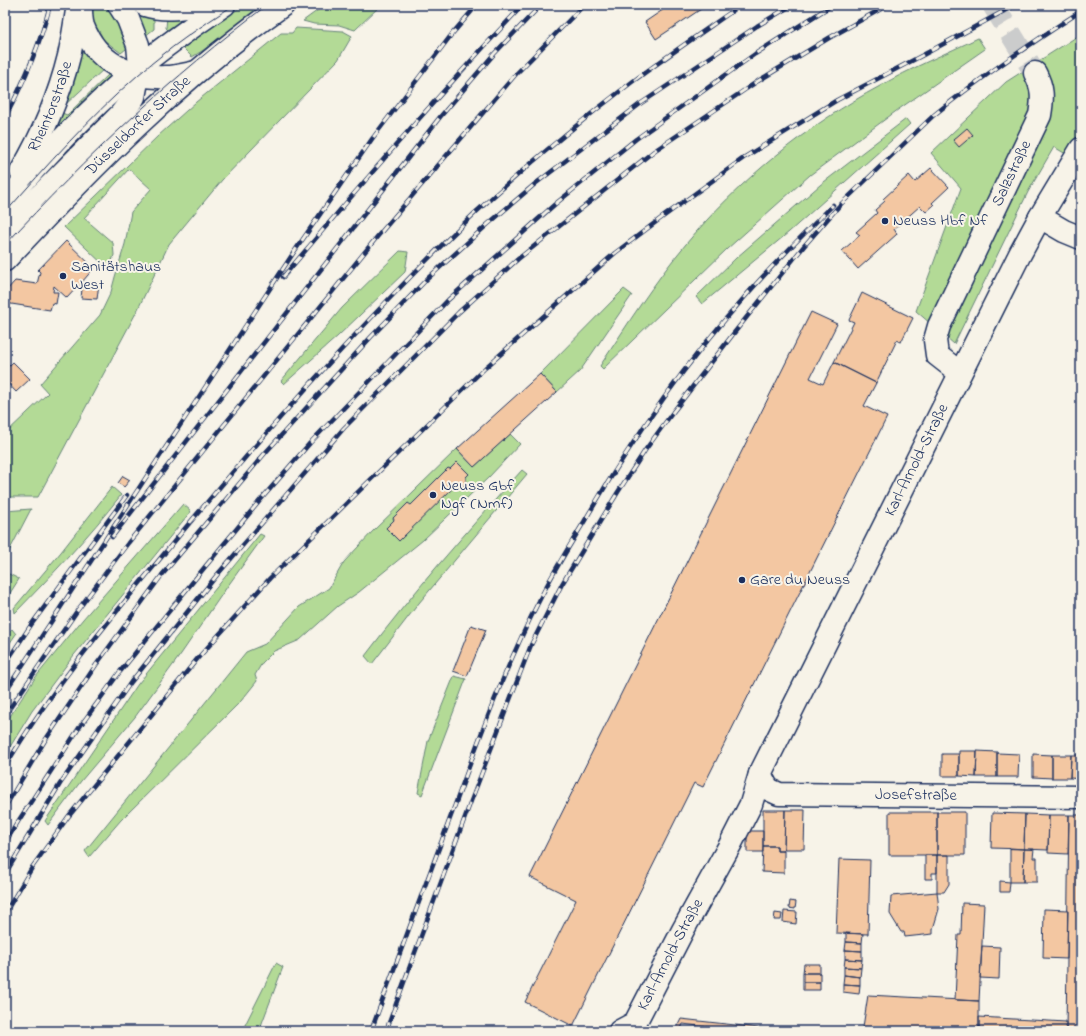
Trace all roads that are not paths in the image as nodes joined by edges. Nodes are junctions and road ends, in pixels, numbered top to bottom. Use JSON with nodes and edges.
{"nodes":[{"id":1,"x":79,"y":5,"type":"edge"},
{"id":2,"x":120,"y":5,"type":"edge"},
{"id":3,"x":145,"y":5,"type":"edge"},
{"id":4,"x":198,"y":5,"type":"edge"},
{"id":5,"x":224,"y":5,"type":"edge"},
{"id":6,"x":283,"y":5,"type":"edge"},
{"id":7,"x":137,"y":71,"type":"junction"},
{"id":8,"x":196,"y":72,"type":"junction"},
{"id":9,"x":1035,"y":73,"type":"tunnel mouth"},
{"id":10,"x":1081,"y":149,"type":"edge"},
{"id":11,"x":5,"y":202,"type":"edge"},
{"id":12,"x":1040,"y":217,"type":"junction"},
{"id":13,"x":5,"y":231,"type":"edge"},
{"id":14,"x":1081,"y":238,"type":"edge"},
{"id":15,"x":5,"y":260,"type":"edge"},
{"id":16,"x":960,"y":373,"type":"junction"},
{"id":17,"x":760,"y":774,"type":"junction"},
{"id":18,"x":1081,"y":797,"type":"edge"},
{"id":19,"x":620,"y":1031,"type":"edge"}],
"edges":[{"from":1,"to":7,"type":"street","name":"Rheintorstraße"},
{"from":1,"to":11,"type":"street","name":"Rheintorstraße"},
{"from":2,"to":7,"type":"street","name":"Düsseldorfer Straße"},
{"from":3,"to":4,"type":"street"},
{"from":5,"to":7,"type":"street"},
{"from":6,"to":8,"type":"street","name":"Düsseldorfer Straße"},
{"from":7,"to":8,"type":"street","name":"Rheintorstraße"},
{"from":7,"to":11,"type":"street"},
{"from":7,"to":13,"type":"street","name":"Düsseldorfer Straße"},
{"from":8,"to":15,"type":"street","name":"Düsseldorfer Straße"},
{"from":9,"to":16,"type":"street","name":"Salzstraße"},
{"from":10,"to":12,"type":"street","name":"Karl-Arnold-Straße"},
{"from":12,"to":14,"type":"street"},
{"from":12,"to":16,"type":"street","name":"Karl-Arnold-Straße"},
{"from":16,"to":17,"type":"street","name":"Karl-Arnold-Straße"},
{"from":17,"to":18,"type":"street","name":"Josefstraße"},
{"from":17,"to":19,"type":"street","name":"Karl-Arnold-Straße"}]}
